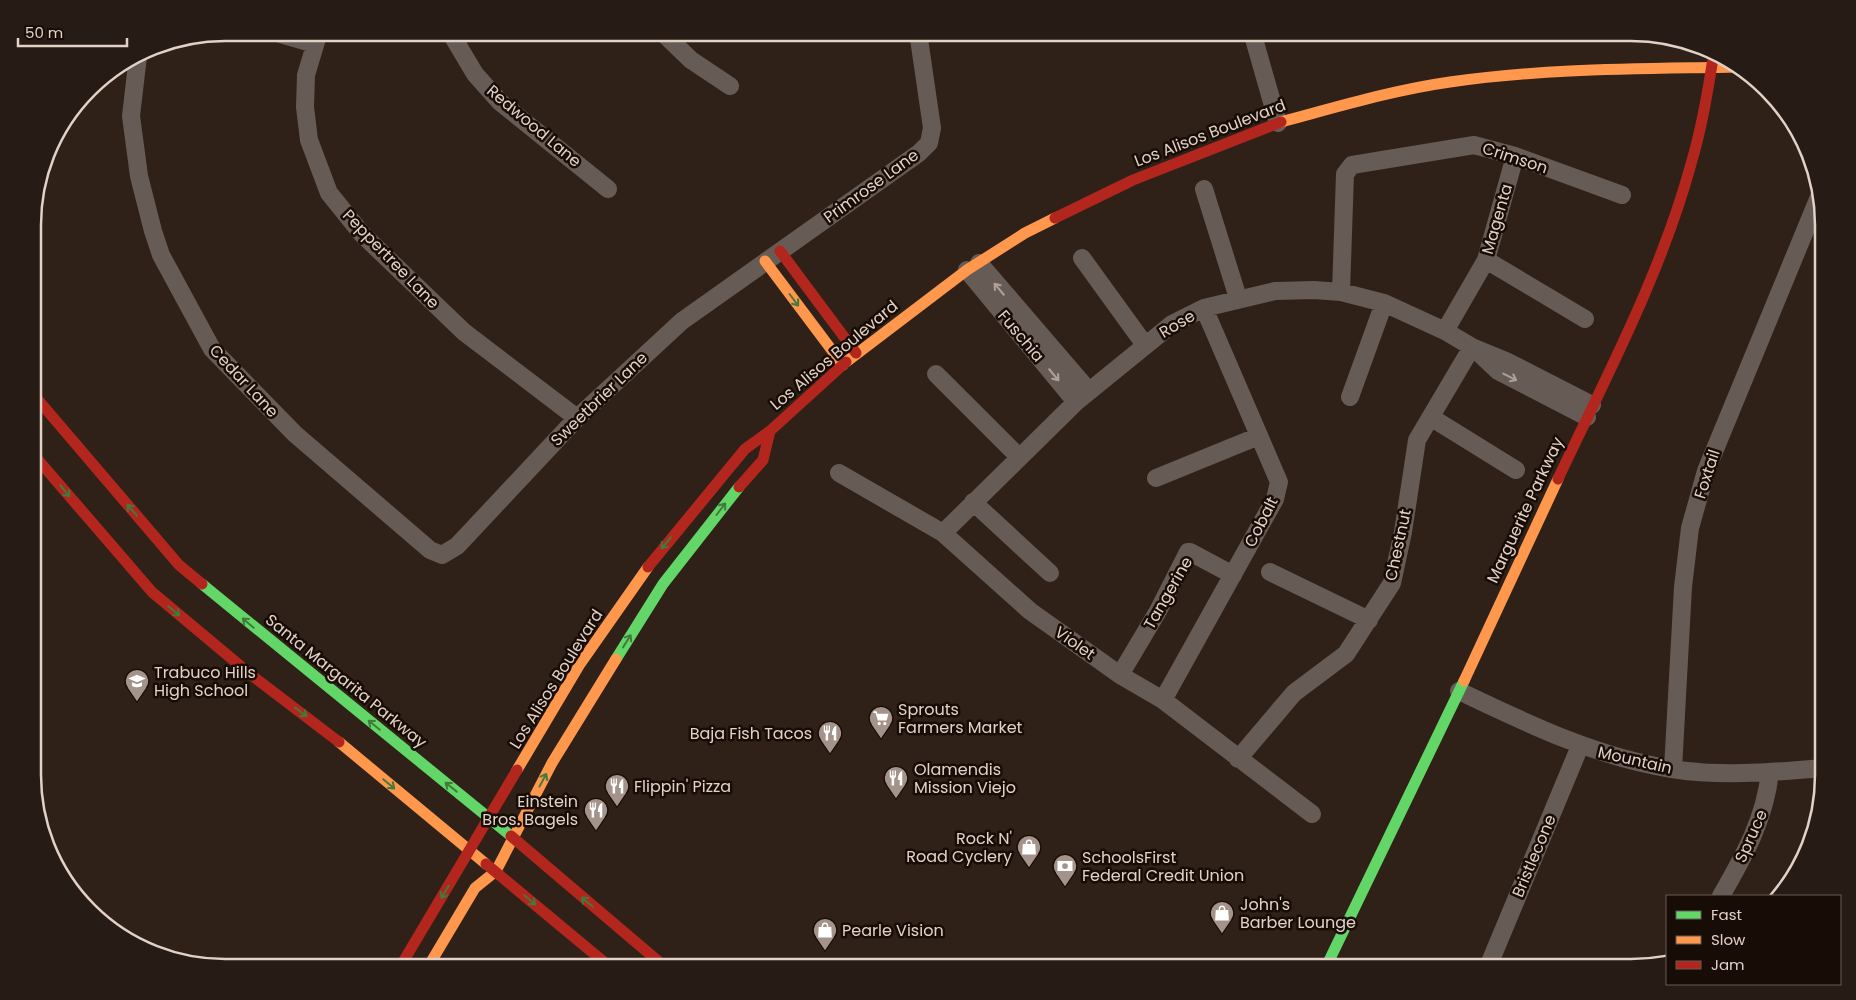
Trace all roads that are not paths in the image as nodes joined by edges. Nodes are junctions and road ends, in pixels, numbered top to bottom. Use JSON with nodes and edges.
{"nodes":[{"id":1,"x":316,"y":41,"type":"edge"},
{"id":2,"x":455,"y":41,"type":"edge"},
{"id":3,"x":671,"y":41,"type":"edge"},
{"id":4,"x":919,"y":41,"type":"edge"},
{"id":5,"x":1255,"y":41,"type":"edge"},
{"id":6,"x":1713,"y":60,"type":"edge"},
{"id":7,"x":137,"y":64,"type":"edge"},
{"id":8,"x":1712,"y":66,"type":"junction"},
{"id":9,"x":1723,"y":66,"type":"edge"},
{"id":10,"x":730,"y":86,"type":"dead end"},
{"id":11,"x":1278,"y":123,"type":"junction"},
{"id":12,"x":1515,"y":156,"type":"junction"},
{"id":13,"x":608,"y":189,"type":"dead end"},
{"id":14,"x":1204,"y":189,"type":"dead end"},
{"id":15,"x":1622,"y":195,"type":"dead end"},
{"id":16,"x":1814,"y":210,"type":"edge"},
{"id":17,"x":772,"y":257,"type":"junction"},
{"id":18,"x":1082,"y":258,"type":"dead end"},
{"id":19,"x":1486,"y":260,"type":"junction"},
{"id":20,"x":973,"y":266,"type":"junction"},
{"id":21,"x":1341,"y":292,"type":"junction"},
{"id":22,"x":1238,"y":298,"type":"junction"},
{"id":23,"x":1384,"y":303,"type":"junction"},
{"id":24,"x":1204,"y":308,"type":"junction"},
{"id":25,"x":1585,"y":319,"type":"dead end"},
{"id":26,"x":1445,"y":332,"type":"junction"},
{"id":27,"x":1145,"y":345,"type":"junction"},
{"id":28,"x":1472,"y":347,"type":"junction"},
{"id":29,"x":856,"y":353,"type":"junction"},
{"id":30,"x":843,"y":365,"type":"junction"},
{"id":31,"x":936,"y":374,"type":"dead end"},
{"id":32,"x":1083,"y":397,"type":"junction"},
{"id":33,"x":1350,"y":397,"type":"dead end"},
{"id":34,"x":41,"y":403,"type":"edge"},
{"id":35,"x":1589,"y":411,"type":"junction"},
{"id":36,"x":577,"y":418,"type":"junction"},
{"id":37,"x":1432,"y":418,"type":"junction"},
{"id":38,"x":770,"y":431,"type":"junction"},
{"id":39,"x":1259,"y":436,"type":"junction"},
{"id":40,"x":1019,"y":458,"type":"junction"},
{"id":41,"x":41,"y":462,"type":"edge"},
{"id":42,"x":1516,"y":470,"type":"dead end"},
{"id":43,"x":839,"y":473,"type":"dead end"},
{"id":44,"x":1156,"y":478,"type":"dead end"},
{"id":45,"x":973,"y":502,"type":"junction"},
{"id":46,"x":943,"y":533,"type":"junction"},
{"id":47,"x":442,"y":555,"type":"joint"},
{"id":48,"x":1270,"y":572,"type":"dead end"},
{"id":49,"x":1050,"y":573,"type":"dead end"},
{"id":50,"x":1233,"y":575,"type":"junction"},
{"id":51,"x":1369,"y":620,"type":"junction"},
{"id":52,"x":1120,"y":675,"type":"junction"},
{"id":53,"x":1459,"y":691,"type":"junction"},
{"id":54,"x":1163,"y":700,"type":"junction"},
{"id":55,"x":1580,"y":746,"type":"junction"},
{"id":56,"x":1238,"y":759,"type":"junction"},
{"id":57,"x":1815,"y":769,"type":"edge"},
{"id":58,"x":1673,"y":770,"type":"junction"},
{"id":59,"x":1770,"y":772,"type":"junction"},
{"id":60,"x":1312,"y":814,"type":"dead end"},
{"id":61,"x":489,"y":818,"type":"junction"},
{"id":62,"x":512,"y":839,"type":"junction"},
{"id":63,"x":468,"y":850,"type":"junction"},
{"id":64,"x":496,"y":871,"type":"junction"},
{"id":65,"x":1722,"y":895,"type":"edge"},
{"id":66,"x":405,"y":959,"type":"edge"},
{"id":67,"x":433,"y":959,"type":"edge"},
{"id":68,"x":600,"y":959,"type":"edge"},
{"id":69,"x":655,"y":959,"type":"edge"},
{"id":70,"x":1330,"y":959,"type":"edge"},
{"id":71,"x":1491,"y":959,"type":"edge"}],
"edges":[{"from":1,"to":36,"type":"street","name":"Peppertree Lane"},
{"from":2,"to":13,"type":"street","name":"Redwood Lane"},
{"from":3,"to":10,"type":"street"},
{"from":4,"to":17,"type":"street","name":"Primrose Lane"},
{"from":5,"to":11,"type":"street"},
{"from":6,"to":8,"type":"main road","name":"Marguerite Parkway"},
{"from":7,"to":47,"type":"street","name":"Cedar Lane"},
{"from":8,"to":9,"type":"main road","name":"Los Alisos Boulevard"},
{"from":8,"to":11,"type":"main road","name":"Los Alisos Boulevard"},
{"from":8,"to":35,"type":"main road","name":"Marguerite Parkway"},
{"from":11,"to":20,"type":"main road","name":"Los Alisos Boulevard"},
{"from":12,"to":15,"type":"street","name":"Crimson"},
{"from":12,"to":19,"type":"street","name":"Magenta"},
{"from":12,"to":21,"type":"street","name":"Crimson"},
{"from":14,"to":22,"type":"street"},
{"from":16,"to":58,"type":"street","name":"Foxtail"},
{"from":17,"to":29,"type":"main road"},
{"from":17,"to":30,"type":"main road","one_way":true},
{"from":17,"to":36,"type":"street","name":"Sweetbrier Lane"},
{"from":18,"to":27,"type":"street"},
{"from":19,"to":25,"type":"street"},
{"from":19,"to":26,"type":"street","name":"Magenta"},
{"from":20,"to":29,"type":"main road","name":"Los Alisos Boulevard"},
{"from":20,"to":32,"type":"street","name":"Fuschia"},
{"from":21,"to":22,"type":"street","name":"Rose"},
{"from":21,"to":23,"type":"street","name":"Rose"},
{"from":22,"to":24,"type":"street","name":"Rose"},
{"from":23,"to":26,"type":"street","name":"Rose"},
{"from":23,"to":33,"type":"street"},
{"from":24,"to":27,"type":"street","name":"Rose"},
{"from":24,"to":39,"type":"street","name":"Cobalt"},
{"from":26,"to":28,"type":"street","name":"Rose"},
{"from":27,"to":32,"type":"street","name":"Rose"},
{"from":28,"to":35,"type":"street","name":"Rose"},
{"from":28,"to":37,"type":"street","name":"Chestnut"},
{"from":29,"to":30,"type":"main road","name":"Los Alisos Boulevard"},
{"from":30,"to":38,"type":"main road","name":"Los Alisos Boulevard"},
{"from":31,"to":40,"type":"street"},
{"from":32,"to":40,"type":"street","name":"Rose"},
{"from":61,"to":34,"type":"main road","name":"Santa Margarita Parkway","one_way":true},
{"from":35,"to":53,"type":"main road","name":"Marguerite Parkway"},
{"from":36,"to":47,"type":"street","name":"Sweetbrier Lane"},
{"from":37,"to":42,"type":"street"},
{"from":37,"to":51,"type":"street","name":"Chestnut"},
{"from":38,"to":61,"type":"main road","name":"Los Alisos Boulevard","one_way":true},
{"from":62,"to":38,"type":"main road","name":"Los Alisos Boulevard","one_way":true},
{"from":39,"to":44,"type":"street"},
{"from":39,"to":50,"type":"street","name":"Cobalt"},
{"from":40,"to":45,"type":"street","name":"Rose"},
{"from":41,"to":63,"type":"main road","one_way":true},
{"from":43,"to":46,"type":"street","name":"Violet"},
{"from":45,"to":46,"type":"street","name":"Rose"},
{"from":45,"to":49,"type":"street"},
{"from":46,"to":52,"type":"street","name":"Violet"},
{"from":48,"to":51,"type":"street"},
{"from":50,"to":52,"type":"street","name":"Tangerine"},
{"from":50,"to":54,"type":"street","name":"Cobalt"},
{"from":51,"to":56,"type":"street","name":"Chestnut"},
{"from":52,"to":54,"type":"street","name":"Violet"},
{"from":53,"to":55,"type":"street","name":"Mountain"},
{"from":53,"to":70,"type":"main road","name":"Marguerite Parkway"},
{"from":54,"to":56,"type":"street","name":"Violet"},
{"from":55,"to":58,"type":"street","name":"Mountain"},
{"from":55,"to":71,"type":"street","name":"Bristlecone"},
{"from":56,"to":60,"type":"street","name":"Violet"},
{"from":57,"to":59,"type":"street","name":"Mountain"},
{"from":58,"to":59,"type":"street","name":"Mountain"},
{"from":59,"to":65,"type":"street","name":"Spruce"},
{"from":61,"to":62,"type":"main road","name":"Santa Margarita Parkway"},
{"from":61,"to":63,"type":"main road","name":"Los Alisos Boulevard"},
{"from":62,"to":64,"type":"main road","name":"Los Alisos Boulevard"},
{"from":69,"to":62,"type":"main road","name":"Santa Margarita Parkway","one_way":true},
{"from":63,"to":64,"type":"main road"},
{"from":63,"to":66,"type":"main road","name":"Los Alisos Boulevard","one_way":true},
{"from":64,"to":67,"type":"main road","name":"Los Alisos Boulevard"},
{"from":64,"to":68,"type":"main road","one_way":true}]}
